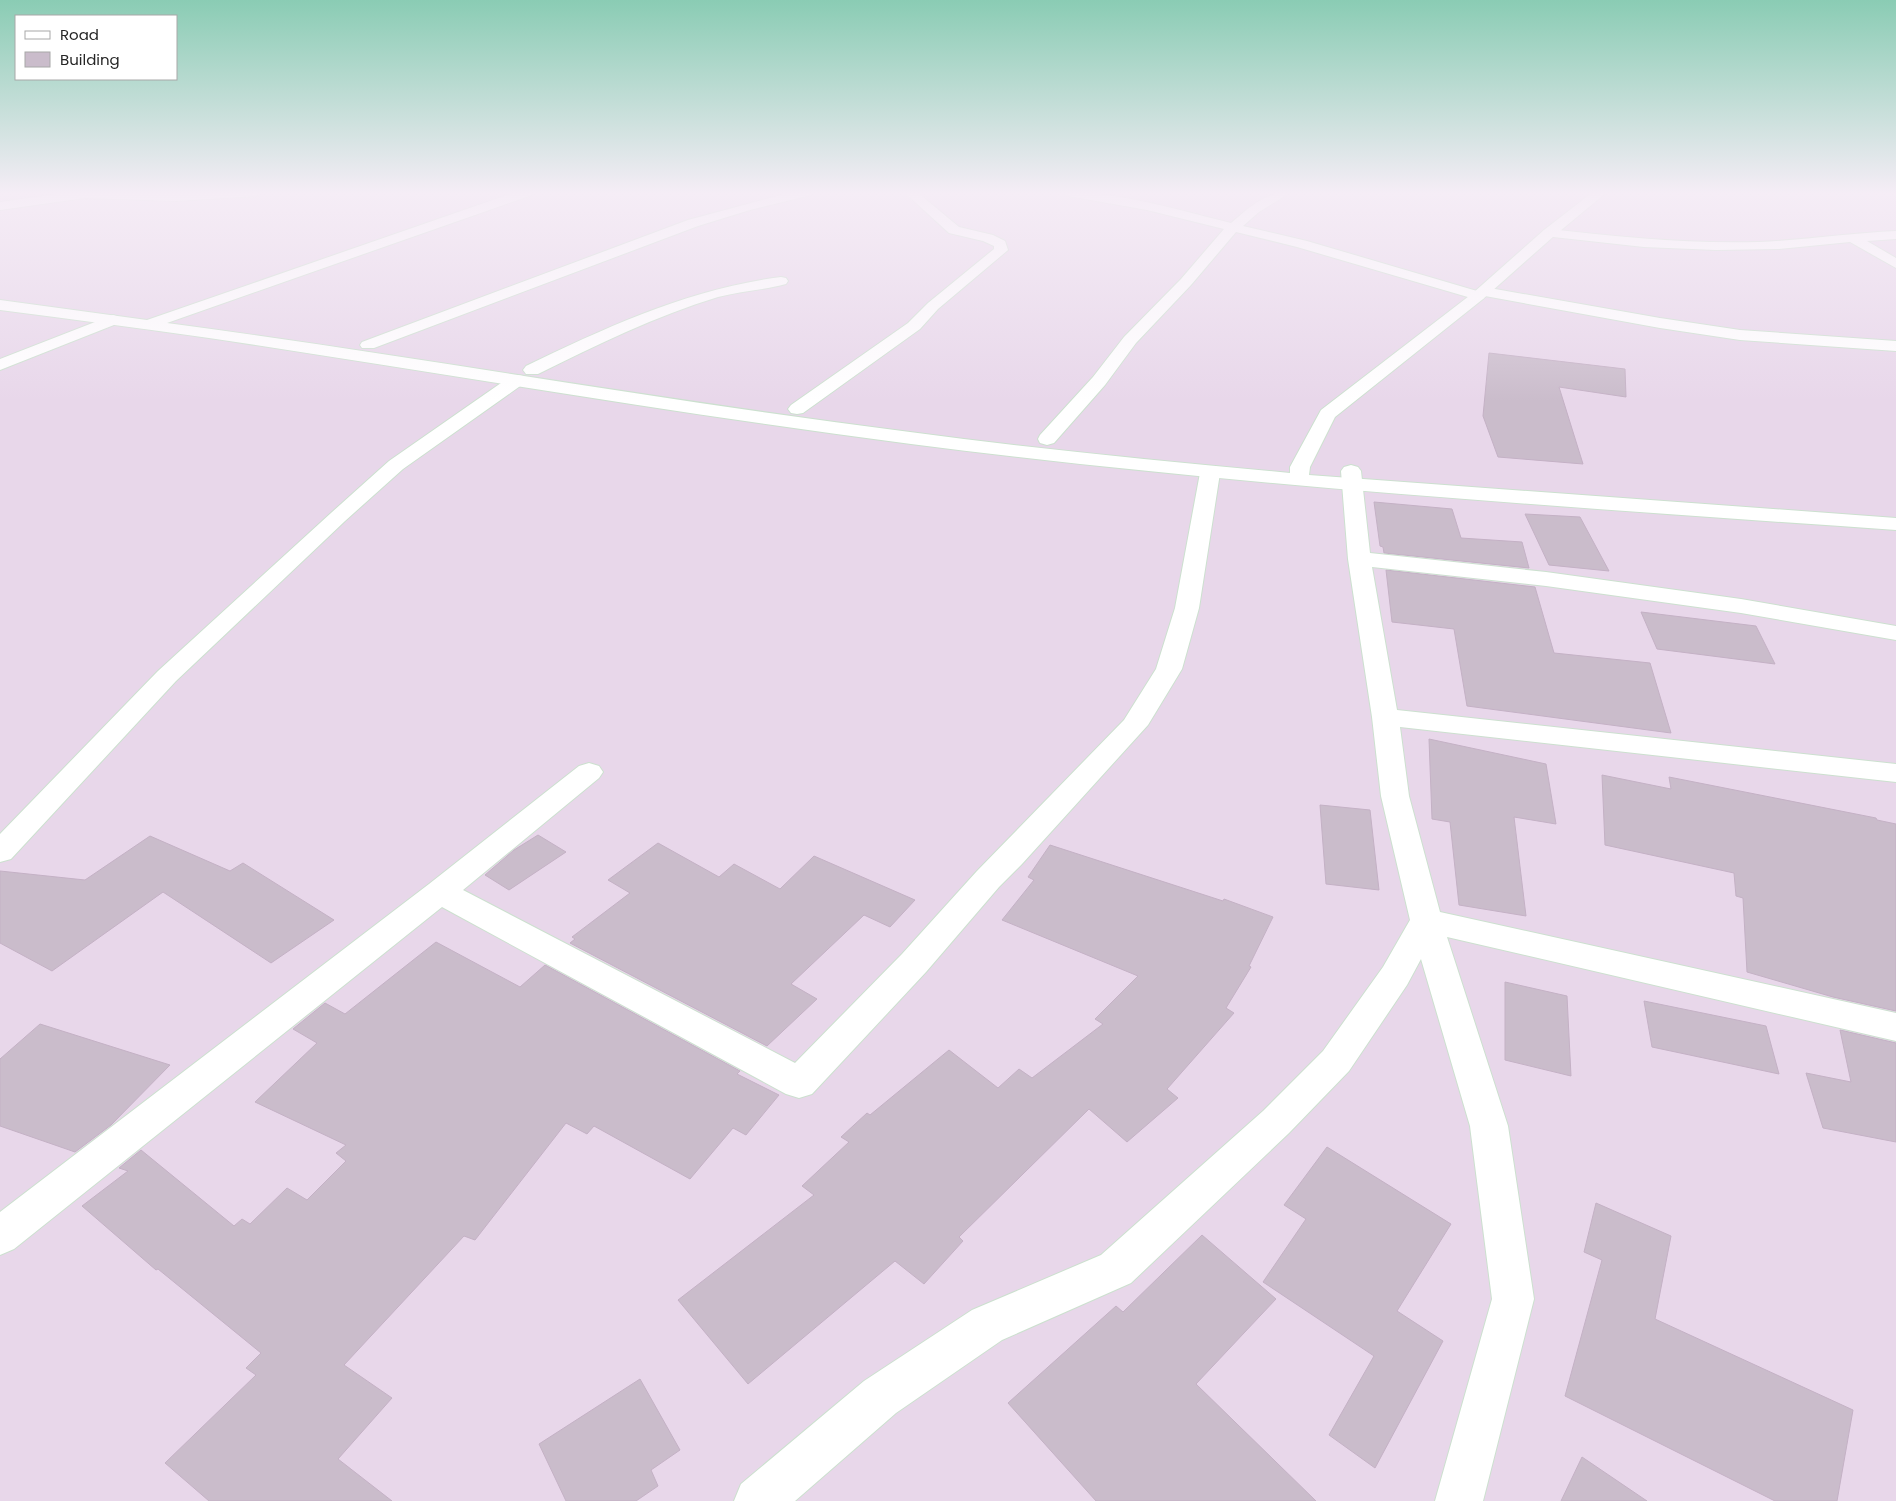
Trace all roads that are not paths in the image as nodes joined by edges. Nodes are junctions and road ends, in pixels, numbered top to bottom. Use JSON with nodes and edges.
{"nodes":[{"id":1,"x":330,"y":262,"type":"edge"},
{"id":2,"x":590,"y":262,"type":"edge"},
{"id":3,"x":986,"y":262,"type":"edge"},
{"id":4,"x":1203,"y":262,"type":"edge"},
{"id":5,"x":1367,"y":262,"type":"edge"},
{"id":6,"x":1517,"y":262,"type":"edge"},
{"id":7,"x":781,"y":280,"type":"dead end"},
{"id":8,"x":0,"y":293,"type":"edge"},
{"id":9,"x":1481,"y":294,"type":"junction"},
{"id":10,"x":0,"y":305,"type":"edge"},
{"id":11,"x":174,"y":317,"type":"junction"},
{"id":12,"x":113,"y":320,"type":"junction"},
{"id":13,"x":146,"y":325,"type":"junction"},
{"id":14,"x":368,"y":346,"type":"junction"},
{"id":15,"x":1896,"y":346,"type":"edge"},
{"id":16,"x":0,"y":365,"type":"edge"},
{"id":17,"x":524,"y":375,"type":"junction"},
{"id":18,"x":797,"y":409,"type":"junction"},
{"id":19,"x":1047,"y":439,"type":"junction"},
{"id":20,"x":1210,"y":472,"type":"junction"},
{"id":21,"x":1300,"y":474,"type":"junction"},
{"id":22,"x":1351,"y":478,"type":"junction"},
{"id":23,"x":1896,"y":510,"type":"edge"},
{"id":24,"x":1896,"y":524,"type":"edge"},
{"id":25,"x":1359,"y":559,"type":"junction"},
{"id":26,"x":1896,"y":633,"type":"edge"},
{"id":27,"x":1384,"y":717,"type":"junction"},
{"id":28,"x":589,"y":772,"type":"dead end"},
{"id":29,"x":1896,"y":773,"type":"edge"},
{"id":30,"x":0,"y":852,"type":"edge"},
{"id":31,"x":440,"y":892,"type":"junction"},
{"id":32,"x":1426,"y":920,"type":"junction"},
{"id":33,"x":1896,"y":1027,"type":"edge"},
{"id":34,"x":0,"y":1236,"type":"edge"},
{"id":35,"x":758,"y":1501,"type":"edge"},
{"id":36,"x":1459,"y":1501,"type":"edge"}],
"edges":[{"from":1,"to":11,"type":"street"},
{"from":2,"to":14,"type":"street"},
{"from":3,"to":18,"type":"street"},
{"from":4,"to":19,"type":"street"},
{"from":5,"to":9,"type":"street"},
{"from":6,"to":9,"type":"street"},
{"from":7,"to":17,"type":"street"},
{"from":8,"to":11,"type":"street"},
{"from":9,"to":15,"type":"street"},
{"from":9,"to":21,"type":"street"},
{"from":10,"to":12,"type":"street"},
{"from":11,"to":13,"type":"street"},
{"from":11,"to":14,"type":"street"},
{"from":12,"to":13,"type":"street"},
{"from":12,"to":16,"type":"street"},
{"from":13,"to":17,"type":"street"},
{"from":14,"to":17,"type":"street"},
{"from":17,"to":18,"type":"street"},
{"from":17,"to":20,"type":"street"},
{"from":17,"to":30,"type":"street"},
{"from":18,"to":19,"type":"street"},
{"from":19,"to":21,"type":"street"},
{"from":20,"to":21,"type":"street"},
{"from":20,"to":31,"type":"street"},
{"from":21,"to":22,"type":"street"},
{"from":22,"to":23,"type":"street"},
{"from":22,"to":24,"type":"street"},
{"from":22,"to":25,"type":"street"},
{"from":25,"to":26,"type":"street"},
{"from":25,"to":27,"type":"street"},
{"from":27,"to":29,"type":"street"},
{"from":27,"to":32,"type":"street"},
{"from":28,"to":31,"type":"street"},
{"from":31,"to":34,"type":"street"},
{"from":32,"to":33,"type":"street"},
{"from":32,"to":35,"type":"street"},
{"from":32,"to":36,"type":"street"}]}
